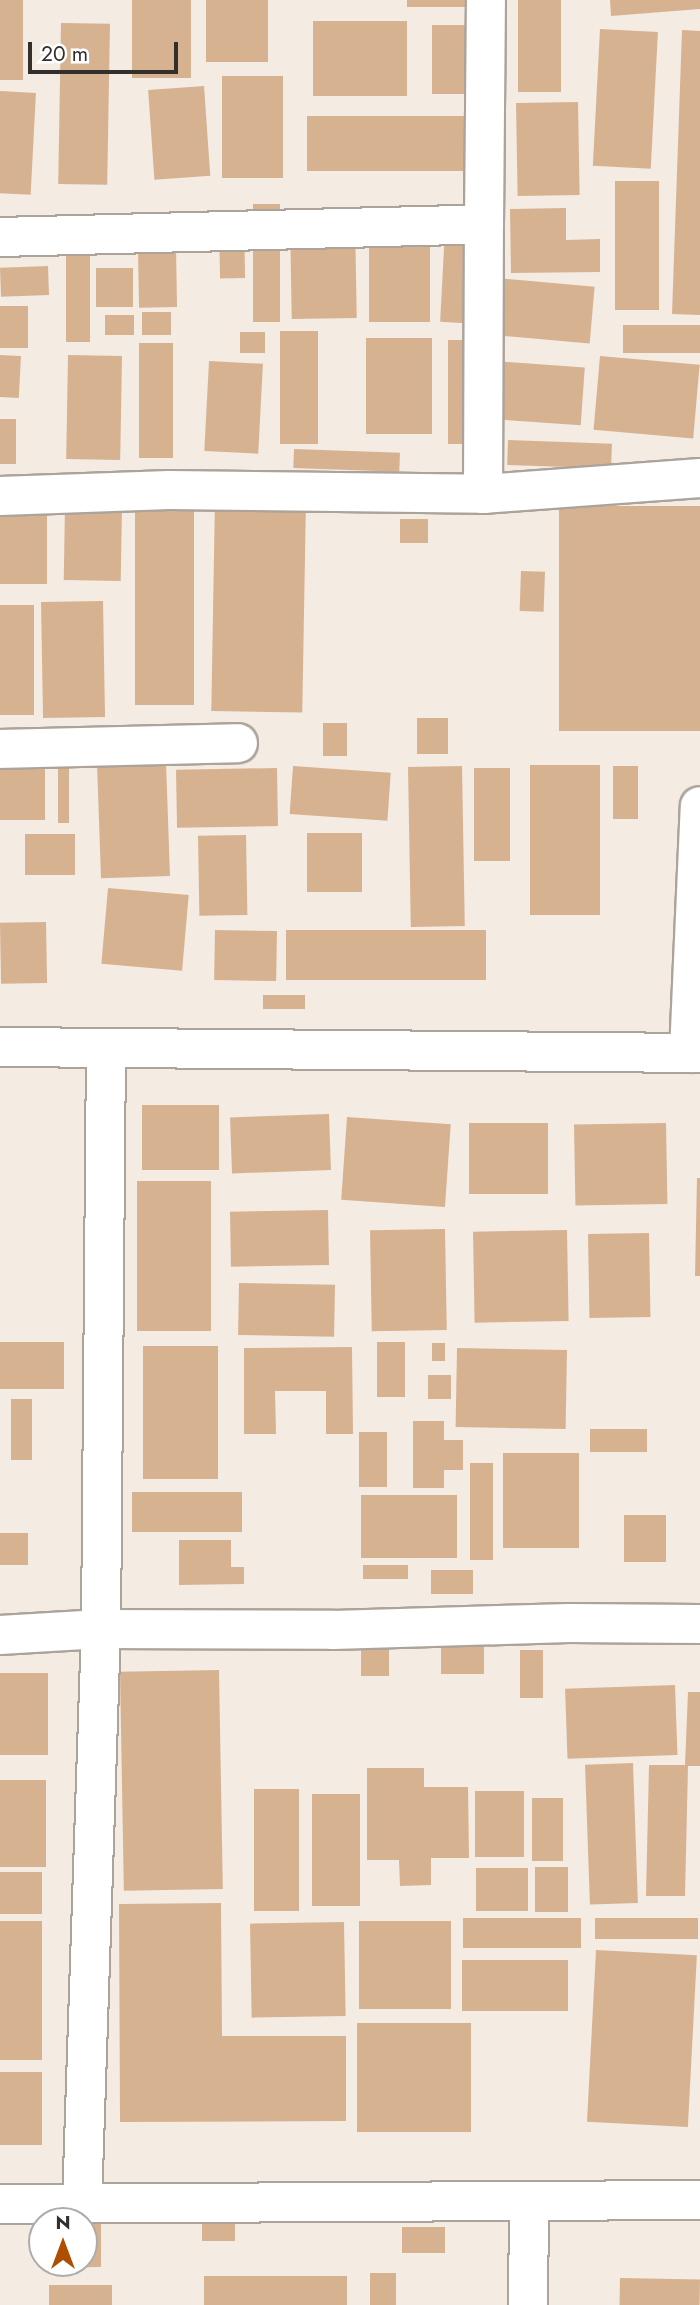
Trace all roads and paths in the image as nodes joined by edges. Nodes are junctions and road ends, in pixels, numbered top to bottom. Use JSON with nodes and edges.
{"nodes":[{"id":1,"x":486,"y":0,"type":"edge"},
{"id":2,"x":484,"y":225,"type":"junction"},
{"id":3,"x":0,"y":237,"type":"edge"},
{"id":4,"x":700,"y":478,"type":"edge"},
{"id":5,"x":483,"y":494,"type":"junction"},
{"id":6,"x":0,"y":496,"type":"edge"},
{"id":7,"x":238,"y":743,"type":"dead end"},
{"id":8,"x":0,"y":749,"type":"edge"},
{"id":9,"x":700,"y":806,"type":"edge"},
{"id":10,"x":0,"y":1047,"type":"edge"},
{"id":11,"x":106,"y":1048,"type":"junction"},
{"id":12,"x":695,"y":1053,"type":"edge"},
{"id":13,"x":700,"y":1624,"type":"edge"},
{"id":14,"x":101,"y":1629,"type":"junction"},
{"id":15,"x":0,"y":1635,"type":"edge"},
{"id":16,"x":700,"y":2200,"type":"edge"},
{"id":17,"x":0,"y":2204,"type":"edge"},
{"id":18,"x":82,"y":2204,"type":"junction"},
{"id":19,"x":529,"y":2204,"type":"junction"},
{"id":20,"x":528,"y":2305,"type":"edge"}],
"edges":[{"from":1,"to":2,"type":"street"},
{"from":2,"to":3,"type":"street"},
{"from":2,"to":5,"type":"street"},
{"from":4,"to":5,"type":"street"},
{"from":5,"to":6,"type":"street"},
{"from":7,"to":8,"type":"street"},
{"from":9,"to":12,"type":"street"},
{"from":10,"to":11,"type":"street"},
{"from":11,"to":12,"type":"street"},
{"from":11,"to":14,"type":"street"},
{"from":13,"to":14,"type":"street"},
{"from":14,"to":15,"type":"street"},
{"from":14,"to":18,"type":"street"},
{"from":16,"to":19,"type":"street"},
{"from":17,"to":18,"type":"street"},
{"from":18,"to":19,"type":"street"},
{"from":19,"to":20,"type":"street"}]}
